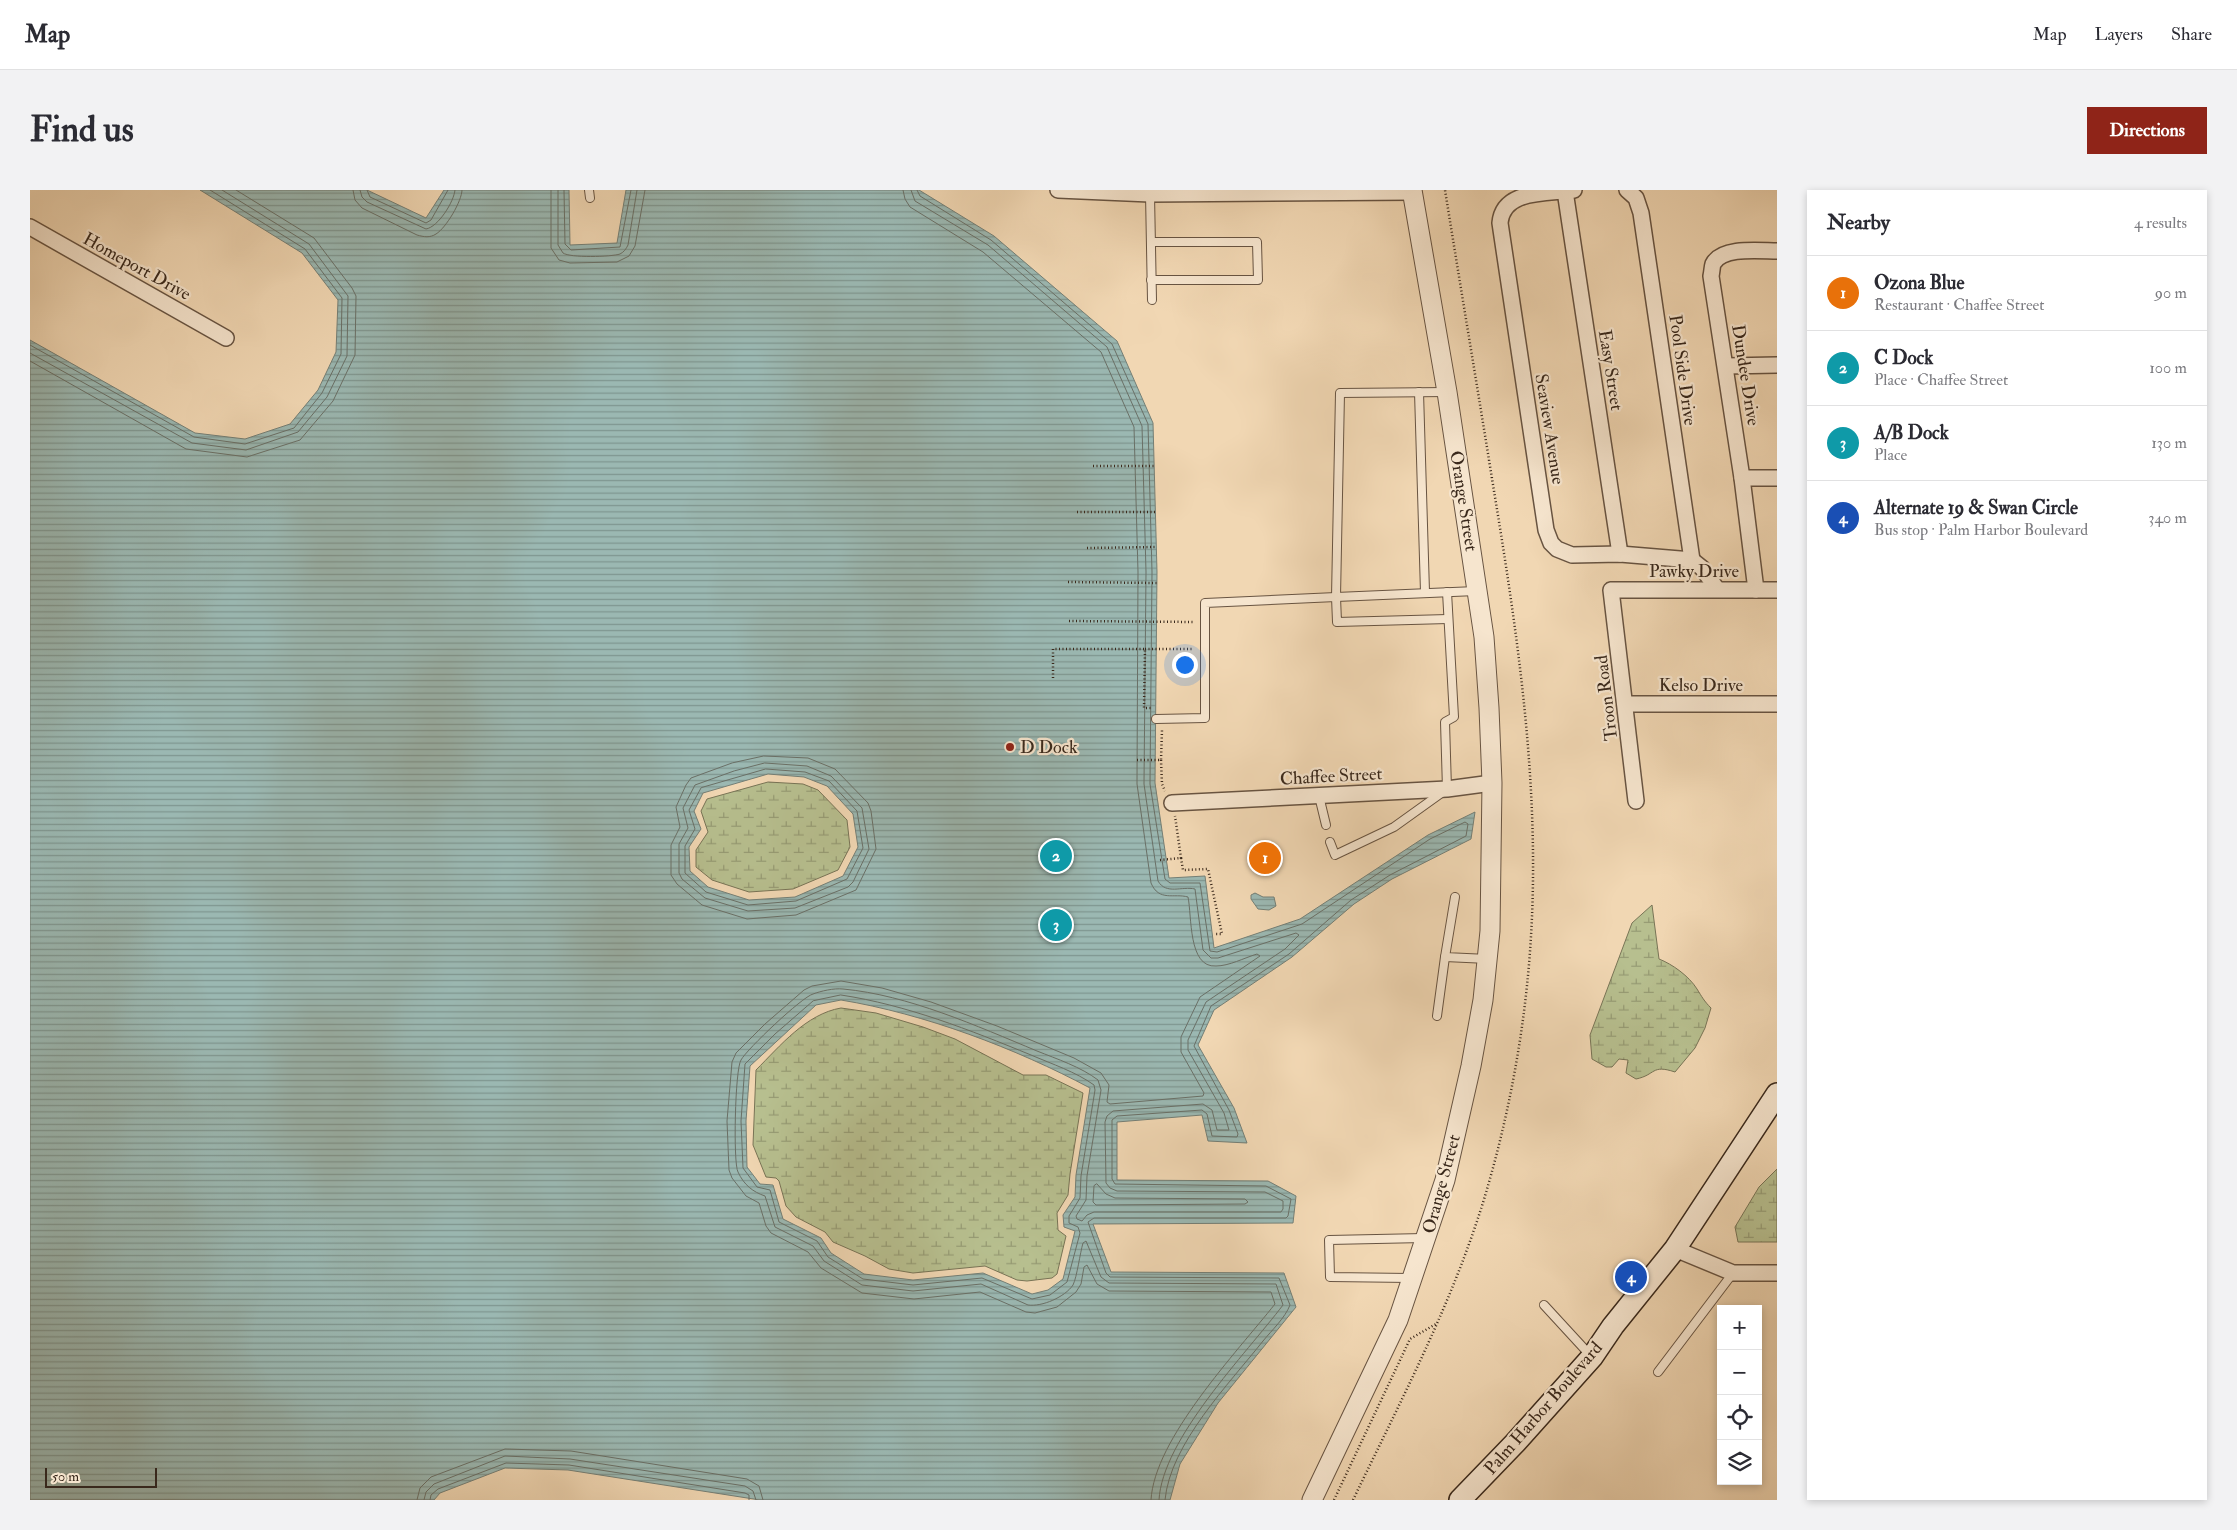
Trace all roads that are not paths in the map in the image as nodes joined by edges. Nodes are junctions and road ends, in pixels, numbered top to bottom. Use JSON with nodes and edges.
{"nodes":[{"id":1,"x":1058,"y":190,"type":"edge"},
{"id":2,"x":1570,"y":190,"type":"edge"},
{"id":3,"x":1627,"y":190,"type":"edge"},
{"id":4,"x":1413,"y":191,"type":"edge"},
{"id":5,"x":1159,"y":193,"type":"edge"},
{"id":6,"x":30,"y":227,"type":"edge"},
{"id":7,"x":1151,"y":242,"type":"junction"},
{"id":8,"x":1777,"y":251,"type":"edge"},
{"id":9,"x":1151,"y":280,"type":"junction"},
{"id":10,"x":1152,"y":300,"type":"dead end"},
{"id":11,"x":226,"y":338,"type":"dead end"},
{"id":12,"x":1726,"y":366,"type":"junction"},
{"id":13,"x":1777,"y":366,"type":"edge"},
{"id":14,"x":1419,"y":392,"type":"junction"},
{"id":15,"x":1446,"y":392,"type":"junction"},
{"id":16,"x":1742,"y":478,"type":"junction"},
{"id":17,"x":1777,"y":478,"type":"edge"},
{"id":18,"x":1620,"y":554,"type":"junction"},
{"id":19,"x":1692,"y":560,"type":"junction"},
{"id":20,"x":1717,"y":589,"type":"junction"},
{"id":21,"x":1611,"y":590,"type":"joint"},
{"id":22,"x":1756,"y":590,"type":"junction"},
{"id":23,"x":1777,"y":590,"type":"edge"},
{"id":24,"x":1476,"y":591,"type":"junction"},
{"id":25,"x":1425,"y":592,"type":"junction"},
{"id":26,"x":1446,"y":592,"type":"junction"},
{"id":27,"x":1336,"y":597,"type":"junction"},
{"id":28,"x":1448,"y":619,"type":"junction"},
{"id":29,"x":1626,"y":704,"type":"junction"},
{"id":30,"x":1777,"y":704,"type":"edge"},
{"id":31,"x":1156,"y":719,"type":"dead end"},
{"id":32,"x":1492,"y":783,"type":"junction"},
{"id":33,"x":1446,"y":790,"type":"junction"},
{"id":34,"x":1319,"y":796,"type":"junction"},
{"id":35,"x":1636,"y":801,"type":"dead end"},
{"id":36,"x":1172,"y":803,"type":"dead end"},
{"id":37,"x":1326,"y":825,"type":"dead end"},
{"id":38,"x":1330,"y":842,"type":"dead end"},
{"id":39,"x":1455,"y":897,"type":"dead end"},
{"id":40,"x":1444,"y":957,"type":"junction"},
{"id":41,"x":1488,"y":959,"type":"junction"},
{"id":42,"x":1437,"y":1016,"type":"dead end"},
{"id":43,"x":1777,"y":1094,"type":"edge"},
{"id":44,"x":1426,"y":1238,"type":"junction"},
{"id":45,"x":1675,"y":1249,"type":"junction"},
{"id":46,"x":1733,"y":1273,"type":"junction"},
{"id":47,"x":1777,"y":1273,"type":"edge"},
{"id":48,"x":1413,"y":1278,"type":"junction"},
{"id":49,"x":1544,"y":1305,"type":"dead end"},
{"id":50,"x":1592,"y":1357,"type":"junction"},
{"id":51,"x":1658,"y":1372,"type":"dead end"},
{"id":52,"x":1312,"y":1500,"type":"edge"},
{"id":53,"x":1460,"y":1500,"type":"edge"}],
"edges":[{"from":1,"to":5,"type":"street"},
{"from":2,"to":18,"type":"street","name":"Easy Street"},
{"from":2,"to":18,"type":"street","name":"Seaview Avenue"},
{"from":3,"to":19,"type":"street","name":"Pool Side Drive"},
{"from":4,"to":5,"type":"street"},
{"from":4,"to":15,"type":"street","name":"Orange Street"},
{"from":5,"to":7,"type":"lane"},
{"from":6,"to":11,"type":"street","name":"Homeport Drive"},
{"from":7,"to":9,"type":"lane"},
{"from":7,"to":9,"type":"lane"},
{"from":8,"to":12,"type":"street","name":"Dundee Drive"},
{"from":9,"to":10,"type":"lane"},
{"from":12,"to":13,"type":"street"},
{"from":12,"to":16,"type":"street","name":"Dundee Drive"},
{"from":14,"to":15,"type":"lane"},
{"from":14,"to":25,"type":"lane"},
{"from":14,"to":27,"type":"lane"},
{"from":15,"to":24,"type":"street","name":"Orange Street"},
{"from":16,"to":17,"type":"street"},
{"from":16,"to":22,"type":"street","name":"Dundee Drive"},
{"from":18,"to":19,"type":"street","name":"Seaview Avenue"},
{"from":19,"to":20,"type":"street"},
{"from":20,"to":21,"type":"street","name":"Pawky Drive"},
{"from":20,"to":22,"type":"street","name":"Pawky Drive"},
{"from":21,"to":29,"type":"street","name":"Troon Road"},
{"from":22,"to":23,"type":"street","name":"Pawky Drive"},
{"from":24,"to":26,"type":"lane"},
{"from":24,"to":32,"type":"street","name":"Orange Street"},
{"from":25,"to":26,"type":"lane"},
{"from":25,"to":27,"type":"lane"},
{"from":26,"to":28,"type":"lane"},
{"from":27,"to":28,"type":"lane"},
{"from":27,"to":31,"type":"lane"},
{"from":28,"to":33,"type":"lane"},
{"from":29,"to":30,"type":"street","name":"Kelso Drive"},
{"from":29,"to":35,"type":"street","name":"Troon Road"},
{"from":32,"to":33,"type":"street","name":"Chaffee Street"},
{"from":32,"to":41,"type":"street","name":"Orange Street"},
{"from":33,"to":34,"type":"street","name":"Chaffee Street"},
{"from":33,"to":38,"type":"lane"},
{"from":34,"to":36,"type":"street","name":"Chaffee Street"},
{"from":34,"to":37,"type":"lane"},
{"from":39,"to":40,"type":"lane"},
{"from":40,"to":41,"type":"lane"},
{"from":40,"to":42,"type":"lane"},
{"from":41,"to":44,"type":"street","name":"Orange Street"},
{"from":43,"to":45,"type":"main road","name":"Palm Harbor Boulevard"},
{"from":44,"to":48,"type":"street","name":"Orange Street"},
{"from":44,"to":48,"type":"lane"},
{"from":45,"to":46,"type":"street"},
{"from":45,"to":50,"type":"main road","name":"Palm Harbor Boulevard"},
{"from":46,"to":47,"type":"street"},
{"from":46,"to":51,"type":"lane"},
{"from":48,"to":52,"type":"street","name":"Orange Street"},
{"from":49,"to":50,"type":"lane"},
{"from":50,"to":53,"type":"main road","name":"Palm Harbor Boulevard"}]}
